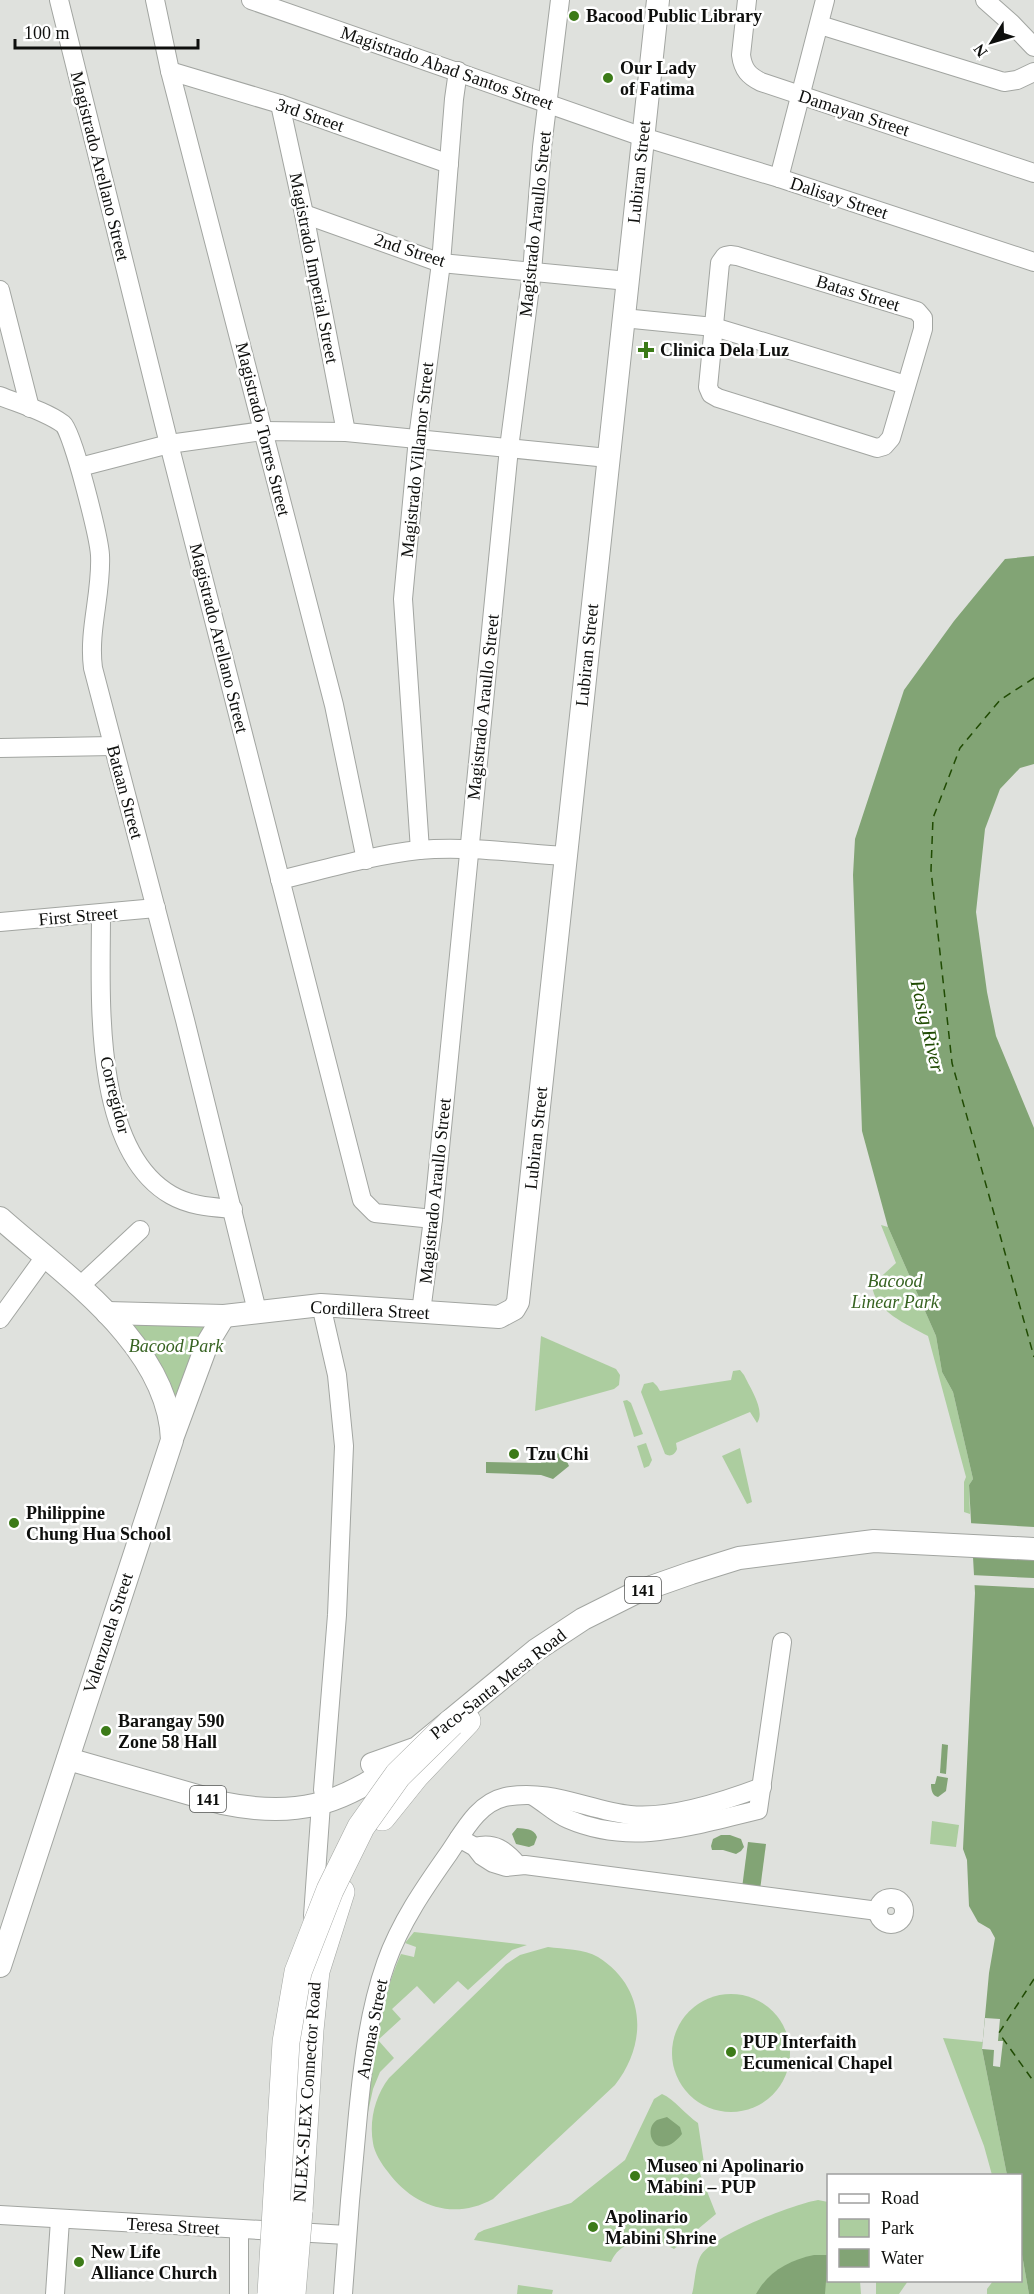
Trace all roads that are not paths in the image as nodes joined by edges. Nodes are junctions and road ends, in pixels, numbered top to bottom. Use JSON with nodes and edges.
{"nodes":[{"id":1,"x":59,"y":0,"type":"edge"},
{"id":2,"x":155,"y":0,"type":"edge"},
{"id":3,"x":251,"y":0,"type":"edge"},
{"id":4,"x":560,"y":0,"type":"edge"},
{"id":5,"x":658,"y":0,"type":"edge"},
{"id":6,"x":747,"y":0,"type":"edge"},
{"id":7,"x":825,"y":0,"type":"edge"},
{"id":8,"x":985,"y":0,"type":"edge"},
{"id":9,"x":820,"y":25,"type":"junction"},
{"id":10,"x":1034,"y":47,"type":"edge"},
{"id":11,"x":170,"y":71,"type":"junction"},
{"id":12,"x":458,"y":71,"type":"junction"},
{"id":13,"x":1034,"y":72,"type":"edge"},
{"id":14,"x":801,"y":95,"type":"junction"},
{"id":15,"x":548,"y":103,"type":"junction"},
{"id":16,"x":280,"y":104,"type":"junction"},
{"id":17,"x":643,"y":137,"type":"junction"},
{"id":18,"x":449,"y":164,"type":"junction"},
{"id":19,"x":1034,"y":173,"type":"edge"},
{"id":20,"x":779,"y":178,"type":"junction"},
{"id":21,"x":304,"y":214,"type":"junction"},
{"id":22,"x":1034,"y":262,"type":"edge"},
{"id":23,"x":441,"y":263,"type":"junction"},
{"id":24,"x":532,"y":272,"type":"junction"},
{"id":25,"x":628,"y":281,"type":"junction"},
{"id":26,"x":0,"y":290,"type":"edge"},
{"id":27,"x":623,"y":318,"type":"junction"},
{"id":28,"x":714,"y":327,"type":"junction"},
{"id":29,"x":906,"y":385,"type":"junction"},
{"id":30,"x":0,"y":396,"type":"edge"},
{"id":31,"x":30,"y":408,"type":"junction"},
{"id":32,"x":263,"y":431,"type":"junction"},
{"id":33,"x":346,"y":432,"type":"junction"},
{"id":34,"x":418,"y":438,"type":"junction"},
{"id":35,"x":169,"y":444,"type":"junction"},
{"id":36,"x":509,"y":448,"type":"junction"},
{"id":37,"x":608,"y":458,"type":"junction"},
{"id":38,"x":80,"y":468,"type":"junction"},
{"id":39,"x":113,"y":746,"type":"junction"},
{"id":40,"x":0,"y":748,"type":"edge"},
{"id":41,"x":420,"y":850,"type":"junction"},
{"id":42,"x":469,"y":850,"type":"junction"},
{"id":43,"x":566,"y":856,"type":"junction"},
{"id":44,"x":366,"y":860,"type":"junction"},
{"id":45,"x":280,"y":880,"type":"junction"},
{"id":46,"x":156,"y":908,"type":"junction"},
{"id":47,"x":101,"y":914,"type":"junction"},
{"id":48,"x":0,"y":922,"type":"edge"},
{"id":49,"x":233,"y":1209,"type":"junction"},
{"id":50,"x":0,"y":1218,"type":"edge"},
{"id":51,"x":433,"y":1219,"type":"junction"},
{"id":52,"x":140,"y":1230,"type":"dead end"},
{"id":53,"x":44,"y":1258,"type":"junction"},
{"id":54,"x":80,"y":1287,"type":"junction"},
{"id":55,"x":321,"y":1305,"type":"junction"},
{"id":56,"x":514,"y":1309,"type":"joint"},
{"id":57,"x":257,"y":1311,"type":"junction"},
{"id":58,"x":422,"y":1312,"type":"junction"},
{"id":59,"x":107,"y":1313,"type":"junction"},
{"id":60,"x":224,"y":1316,"type":"junction"},
{"id":61,"x":0,"y":1319,"type":"edge"},
{"id":62,"x":172,"y":1440,"type":"junction"},
{"id":63,"x":1034,"y":1549,"type":"edge"},
{"id":64,"x":782,"y":1642,"type":"dead end"},
{"id":65,"x":411,"y":1744,"type":"junction"},
{"id":66,"x":69,"y":1754,"type":"junction"},
{"id":67,"x":762,"y":1788,"type":"junction"},
{"id":68,"x":532,"y":1796,"type":"junction"},
{"id":69,"x":322,"y":1797,"type":"junction"},
{"id":70,"x":467,"y":1843,"type":"junction"},
{"id":71,"x":879,"y":1911,"type":"dead end"},
{"id":72,"x":0,"y":1966,"type":"edge"},
{"id":73,"x":308,"y":2005,"type":"dead end"},
{"id":74,"x":0,"y":2215,"type":"edge"},
{"id":75,"x":60,"y":2220,"type":"junction"},
{"id":76,"x":239,"y":2229,"type":"junction"},
{"id":77,"x":347,"y":2235,"type":"junction"},
{"id":78,"x":55,"y":2294,"type":"edge"},
{"id":79,"x":239,"y":2294,"type":"edge"},
{"id":80,"x":271,"y":2294,"type":"edge"},
{"id":81,"x":292,"y":2294,"type":"edge"},
{"id":82,"x":343,"y":2294,"type":"edge"}],
"edges":[{"from":1,"to":35,"type":"street","name":"Magistrado Arellano Street"},
{"from":2,"to":11,"type":"street","name":"Magistrado Torres Street"},
{"from":3,"to":12,"type":"street","name":"Magistrado Abad Santos Street"},
{"from":4,"to":15,"type":"street","name":"Magistrado Araullo Street"},
{"from":5,"to":17,"type":"main road","name":"Lubiran Street"},
{"from":6,"to":14,"type":"street","name":"Damayan Street"},
{"from":7,"to":9,"type":"street"},
{"from":8,"to":10,"type":"street"},
{"from":9,"to":13,"type":"street"},
{"from":9,"to":14,"type":"street"},
{"from":11,"to":16,"type":"street","name":"3rd Street"},
{"from":11,"to":32,"type":"street","name":"Magistrado Torres Street"},
{"from":12,"to":15,"type":"street","name":"Magistrado Abad Santos Street"},
{"from":12,"to":18,"type":"street","name":"Magistrado Villamor Street"},
{"from":14,"to":19,"type":"street","name":"Damayan Street"},
{"from":14,"to":20,"type":"street"},
{"from":15,"to":17,"type":"street","name":"Magistrado Abad Santos Street"},
{"from":15,"to":24,"type":"street","name":"Magistrado Araullo Street"},
{"from":16,"to":18,"type":"street","name":"3rd Street"},
{"from":16,"to":21,"type":"street","name":"Magistrado Imperial Street"},
{"from":17,"to":20,"type":"street","name":"Dalisay Street"},
{"from":17,"to":25,"type":"main road","name":"Lubiran Street"},
{"from":18,"to":23,"type":"street","name":"Magistrado Villamor Street"},
{"from":20,"to":22,"type":"street","name":"Dalisay Street"},
{"from":21,"to":23,"type":"street","name":"2nd Street"},
{"from":21,"to":33,"type":"street","name":"Magistrado Imperial Street"},
{"from":23,"to":24,"type":"street","name":"2nd Street"},
{"from":23,"to":34,"type":"street","name":"Magistrado Villamor Street"},
{"from":24,"to":25,"type":"street","name":"2nd Street"},
{"from":24,"to":36,"type":"street","name":"Magistrado Araullo Street"},
{"from":25,"to":27,"type":"main road","name":"Lubiran Street"},
{"from":26,"to":31,"type":"street"},
{"from":27,"to":28,"type":"street"},
{"from":27,"to":37,"type":"main road","name":"Lubiran Street"},
{"from":28,"to":29,"type":"street"},
{"from":28,"to":29,"type":"street","name":"Batas Street"},
{"from":28,"to":29,"type":"street","name":"Batas Street"},
{"from":30,"to":31,"type":"street","name":"Bataan Street"},
{"from":31,"to":38,"type":"street","name":"Bataan Street"},
{"from":32,"to":33,"type":"street"},
{"from":32,"to":35,"type":"street"},
{"from":32,"to":44,"type":"street","name":"Magistrado Torres Street"},
{"from":33,"to":34,"type":"street"},
{"from":34,"to":36,"type":"street"},
{"from":34,"to":41,"type":"street","name":"Magistrado Villamor Street"},
{"from":35,"to":38,"type":"street"},
{"from":35,"to":45,"type":"street","name":"Magistrado Arellano Street"},
{"from":36,"to":37,"type":"street"},
{"from":36,"to":42,"type":"street","name":"Magistrado Araullo Street"},
{"from":37,"to":43,"type":"main road","name":"Lubiran Street"},
{"from":38,"to":39,"type":"street","name":"Bataan Street"},
{"from":39,"to":40,"type":"street"},
{"from":39,"to":46,"type":"street","name":"Bataan Street"},
{"from":41,"to":42,"type":"street"},
{"from":41,"to":44,"type":"street"},
{"from":42,"to":43,"type":"street"},
{"from":42,"to":51,"type":"street","name":"Magistrado Araullo Street"},
{"from":43,"to":56,"type":"main road","name":"Lubiran Street"},
{"from":44,"to":45,"type":"street"},
{"from":45,"to":51,"type":"street","name":"Magistrado Arellano Street"},
{"from":46,"to":47,"type":"street","name":"First Street"},
{"from":46,"to":49,"type":"street","name":"Bataan Street"},
{"from":47,"to":48,"type":"street","name":"First Street"},
{"from":47,"to":49,"type":"street","name":"Corregidor"},
{"from":49,"to":57,"type":"street","name":"Bataan Street"},
{"from":50,"to":53,"type":"main road","name":"Valenzuela Street"},
{"from":51,"to":58,"type":"street","name":"Magistrado Araullo Street"},
{"from":52,"to":54,"type":"street"},
{"from":53,"to":54,"type":"main road","name":"Valenzuela Street"},
{"from":53,"to":61,"type":"street"},
{"from":54,"to":59,"type":"main road","name":"Valenzuela Street"},
{"from":55,"to":57,"type":"main road","name":"Cordillera Street"},
{"from":55,"to":58,"type":"main road","name":"Cordillera Street"},
{"from":55,"to":69,"type":"street"},
{"from":56,"to":58,"type":"main road","name":"Cordillera Street"},
{"from":57,"to":60,"type":"main road","name":"Cordillera Street"},
{"from":59,"to":60,"type":"main road"},
{"from":59,"to":62,"type":"main road","name":"Valenzuela Street"},
{"from":60,"to":62,"type":"main road"},
{"from":62,"to":66,"type":"main road","name":"Valenzuela Street"},
{"from":63,"to":65,"type":"main road","name":"Paco-Santa Mesa Road","number":"141"},
{"from":64,"to":67,"type":"street"},
{"from":65,"to":69,"type":"main road","name":"Paco-Santa Mesa Road","number":"141"},
{"from":65,"to":69,"type":"main road","name":"Paco-Santa Mesa Road","number":"141"},
{"from":66,"to":69,"type":"main road","name":"Paco-Santa Mesa Road","number":"141"},
{"from":66,"to":72,"type":"main road","name":"Valenzuela Street"},
{"from":67,"to":68,"type":"street","name":"Anonas Street"},
{"from":67,"to":68,"type":"street"},
{"from":68,"to":70,"type":"street","name":"Anonas Street"},
{"from":69,"to":73,"type":"street"},
{"from":70,"to":71,"type":"street"},
{"from":70,"to":77,"type":"street","name":"Anonas Street"},
{"from":74,"to":75,"type":"street","name":"Teresa Street"},
{"from":75,"to":76,"type":"street","name":"Teresa Street"},
{"from":75,"to":78,"type":"street"},
{"from":76,"to":77,"type":"street","name":"Teresa Street"},
{"from":76,"to":79,"type":"street"},
{"from":77,"to":82,"type":"street","name":"Anonas Street"},
{"from":80,"to":81,"type":"highway","name":"NLEX-SLEX Connector Road","bridge":true}]}
